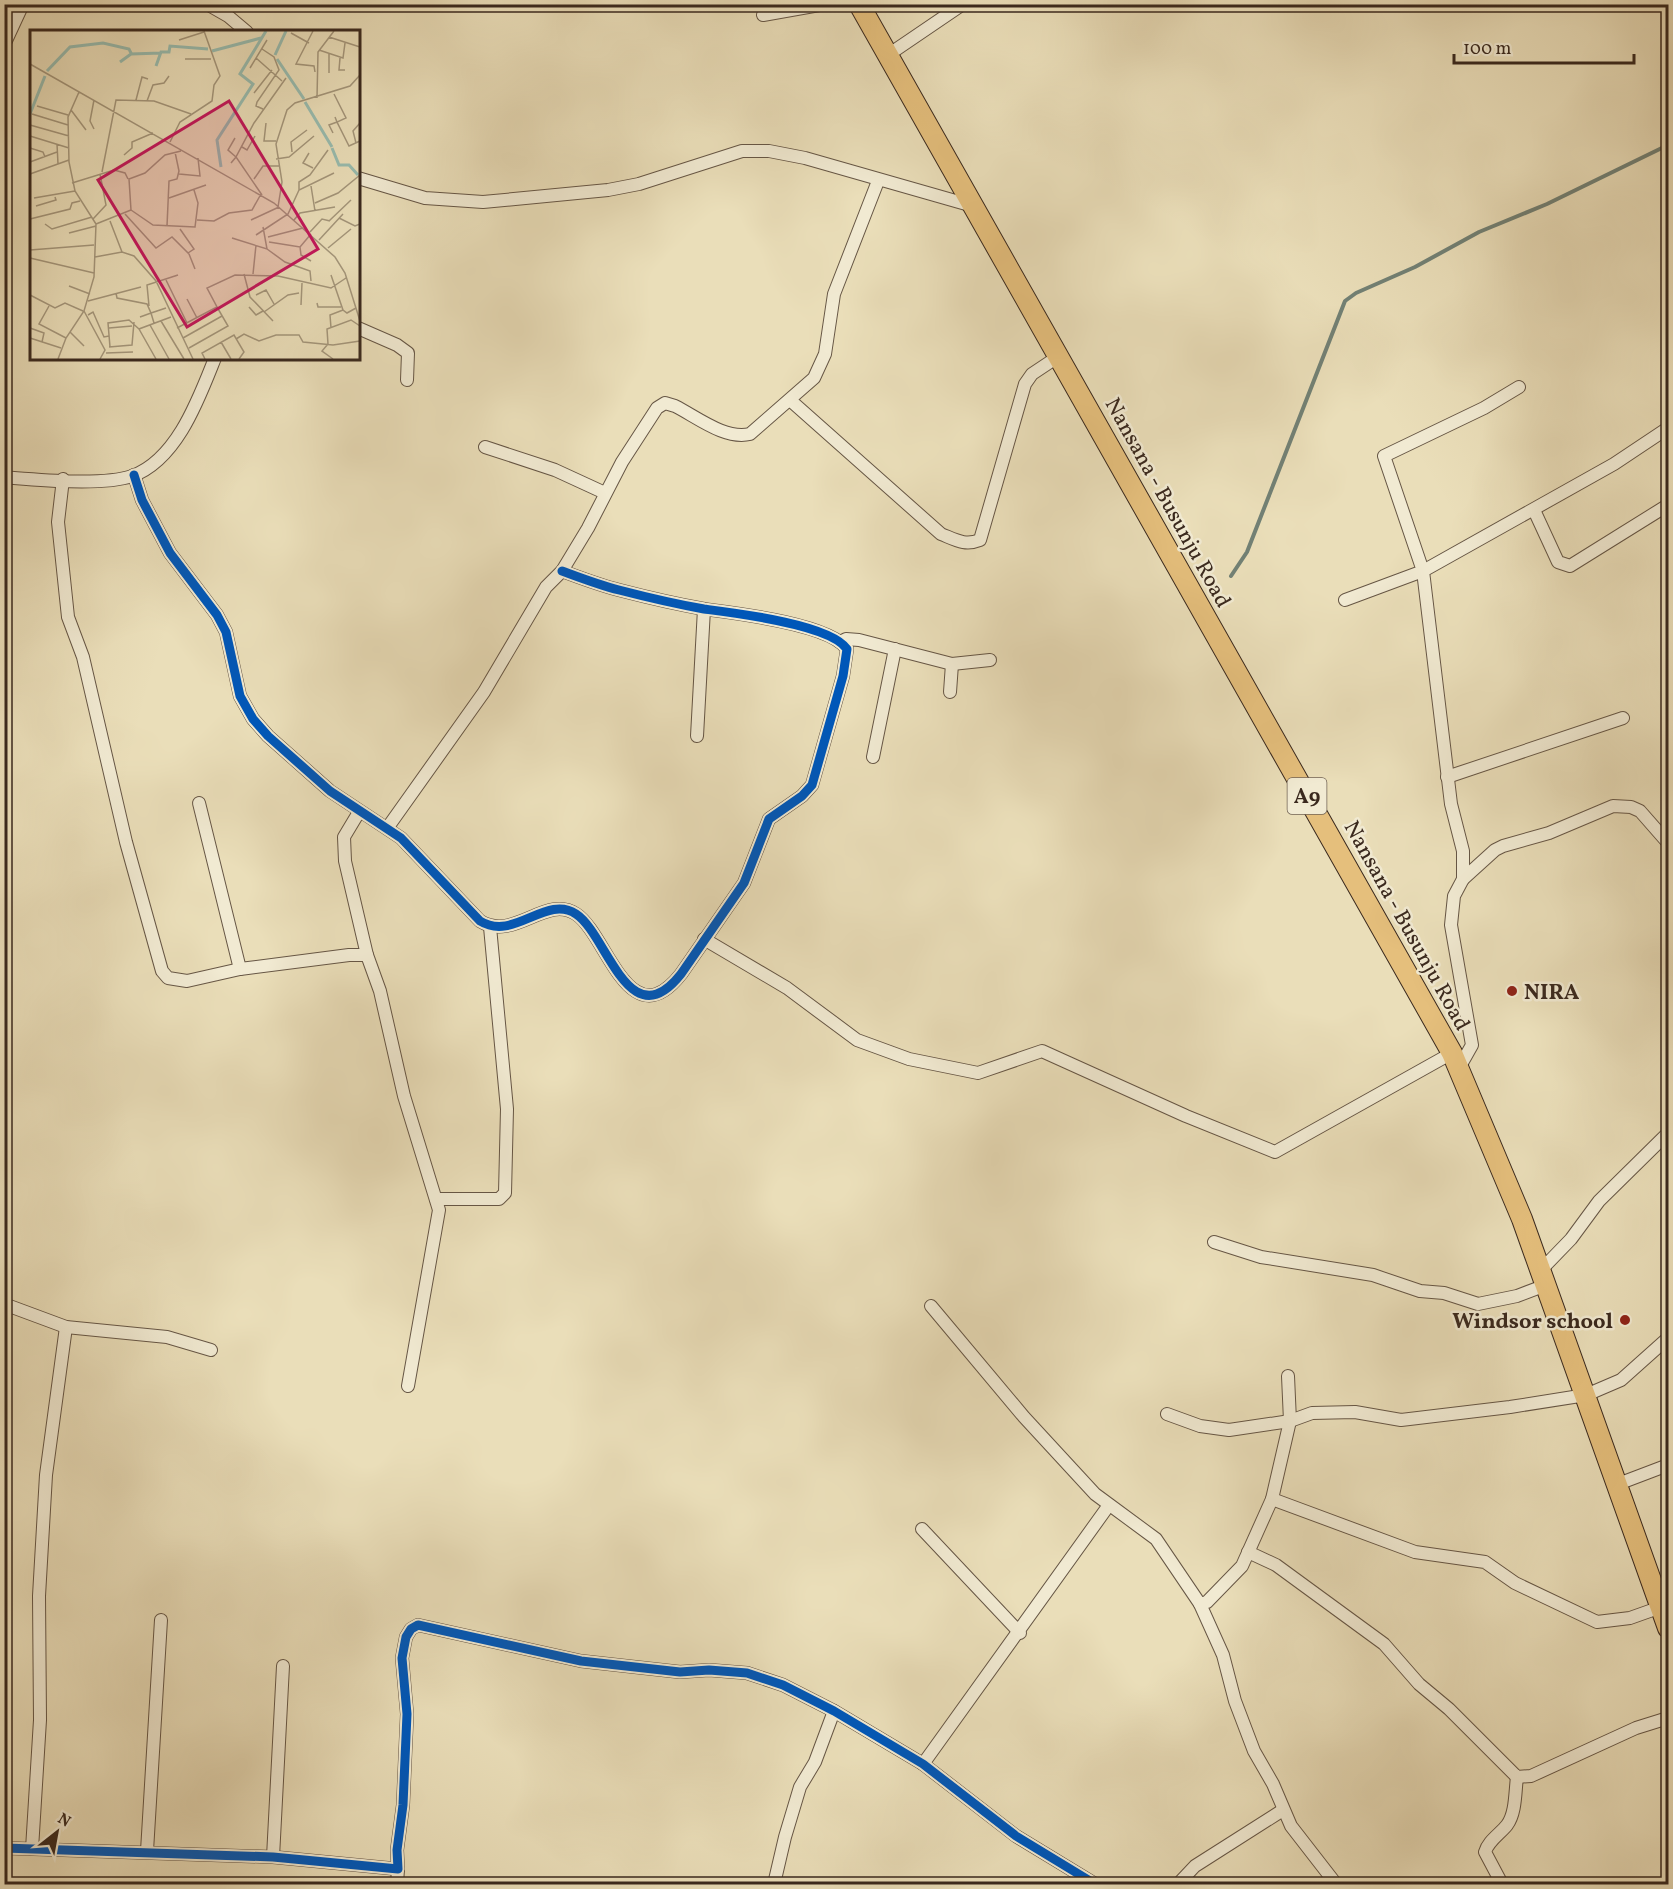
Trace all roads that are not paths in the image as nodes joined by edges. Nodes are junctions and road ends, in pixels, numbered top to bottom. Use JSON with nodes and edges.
{"nodes":[{"id":1,"x":22,"y":4,"type":"edge"},
{"id":2,"x":207,"y":4,"type":"edge"},
{"id":3,"x":825,"y":4,"type":"edge"},
{"id":4,"x":859,"y":4,"type":"edge"},
{"id":5,"x":963,"y":4,"type":"edge"},
{"id":6,"x":763,"y":15,"type":"dead end"},
{"id":7,"x":246,"y":30,"type":"edge"},
{"id":8,"x":4,"y":45,"type":"edge"},
{"id":9,"x":888,"y":55,"type":"junction"},
{"id":10,"x":360,"y":179,"type":"edge"},
{"id":11,"x":878,"y":180,"type":"junction"},
{"id":12,"x":974,"y":206,"type":"junction"},
{"id":13,"x":360,"y":329,"type":"edge"},
{"id":14,"x":1059,"y":356,"type":"junction"},
{"id":15,"x":214,"y":360,"type":"edge"},
{"id":16,"x":407,"y":380,"type":"dead end"},
{"id":17,"x":1520,"y":387,"type":"dead end"},
{"id":18,"x":790,"y":400,"type":"junction"},
{"id":19,"x":1668,"y":428,"type":"edge"},
{"id":20,"x":485,"y":447,"type":"dead end"},
{"id":21,"x":134,"y":475,"type":"junction"},
{"id":22,"x":4,"y":477,"type":"edge"},
{"id":23,"x":63,"y":479,"type":"junction"},
{"id":24,"x":605,"y":493,"type":"junction"},
{"id":25,"x":1668,"y":505,"type":"edge"},
{"id":26,"x":1534,"y":510,"type":"junction"},
{"id":27,"x":1423,"y":571,"type":"junction"},
{"id":28,"x":562,"y":572,"type":"junction"},
{"id":29,"x":1345,"y":600,"type":"dead end"},
{"id":30,"x":704,"y":609,"type":"junction"},
{"id":31,"x":840,"y":642,"type":"junction"},
{"id":32,"x":896,"y":650,"type":"junction"},
{"id":33,"x":990,"y":660,"type":"dead end"},
{"id":34,"x":952,"y":664,"type":"junction"},
{"id":35,"x":950,"y":692,"type":"dead end"},
{"id":36,"x":1623,"y":718,"type":"dead end"},
{"id":37,"x":698,"y":736,"type":"dead end"},
{"id":38,"x":873,"y":757,"type":"dead end"},
{"id":39,"x":1447,"y":777,"type":"junction"},
{"id":40,"x":199,"y":803,"type":"dead end"},
{"id":41,"x":358,"y":812,"type":"junction"},
{"id":42,"x":388,"y":827,"type":"junction"},
{"id":43,"x":1668,"y":843,"type":"edge"},
{"id":44,"x":1463,"y":879,"type":"junction"},
{"id":45,"x":490,"y":927,"type":"junction"},
{"id":46,"x":704,"y":939,"type":"junction"},
{"id":47,"x":366,"y":955,"type":"junction"},
{"id":48,"x":240,"y":969,"type":"junction"},
{"id":49,"x":1456,"y":1061,"type":"junction"},
{"id":50,"x":1668,"y":1133,"type":"edge"},
{"id":51,"x":436,"y":1199,"type":"junction"},
{"id":52,"x":1214,"y":1242,"type":"dead end"},
{"id":53,"x":1544,"y":1277,"type":"junction"},
{"id":54,"x":4,"y":1304,"type":"edge"},
{"id":55,"x":932,"y":1306,"type":"dead end"},
{"id":56,"x":66,"y":1327,"type":"junction"},
{"id":57,"x":1668,"y":1338,"type":"edge"},
{"id":58,"x":211,"y":1350,"type":"dead end"},
{"id":59,"x":1288,"y":1376,"type":"dead end"},
{"id":60,"x":408,"y":1386,"type":"dead end"},
{"id":61,"x":1586,"y":1395,"type":"junction"},
{"id":62,"x":1167,"y":1414,"type":"dead end"},
{"id":63,"x":1290,"y":1421,"type":"junction"},
{"id":64,"x":1668,"y":1465,"type":"edge"},
{"id":65,"x":1618,"y":1484,"type":"junction"},
{"id":66,"x":1272,"y":1499,"type":"junction"},
{"id":67,"x":1109,"y":1505,"type":"junction"},
{"id":68,"x":922,"y":1529,"type":"dead end"},
{"id":69,"x":1248,"y":1552,"type":"junction"},
{"id":70,"x":1200,"y":1604,"type":"junction"},
{"id":71,"x":1661,"y":1607,"type":"junction"},
{"id":72,"x":161,"y":1620,"type":"dead end"},
{"id":73,"x":1668,"y":1628,"type":"edge"},
{"id":74,"x":1020,"y":1633,"type":"junction"},
{"id":75,"x":283,"y":1666,"type":"dead end"},
{"id":76,"x":834,"y":1711,"type":"junction"},
{"id":77,"x":1668,"y":1718,"type":"edge"},
{"id":78,"x":923,"y":1764,"type":"junction"},
{"id":79,"x":1517,"y":1777,"type":"junction"},
{"id":80,"x":1283,"y":1810,"type":"junction"},
{"id":81,"x":4,"y":1848,"type":"edge"},
{"id":82,"x":32,"y":1849,"type":"junction"},
{"id":83,"x":147,"y":1851,"type":"junction"},
{"id":84,"x":273,"y":1857,"type":"junction"},
{"id":85,"x":398,"y":1869,"type":"junction"},
{"id":86,"x":398,"y":1884,"type":"edge"},
{"id":87,"x":774,"y":1884,"type":"edge"},
{"id":88,"x":1095,"y":1884,"type":"edge"},
{"id":89,"x":1178,"y":1884,"type":"edge"},
{"id":90,"x":1336,"y":1884,"type":"edge"},
{"id":91,"x":1502,"y":1884,"type":"edge"}],
"edges":[{"from":1,"to":8,"type":"street"},
{"from":2,"to":7,"type":"street"},
{"from":3,"to":6,"type":"street"},
{"from":4,"to":9,"type":"main road","name":"Nansana - Busunju Road","number":"A9"},
{"from":5,"to":9,"type":"street"},
{"from":9,"to":12,"type":"main road","name":"Nansana - Busunju Road","number":"A9"},
{"from":10,"to":11,"type":"street"},
{"from":11,"to":12,"type":"street"},
{"from":11,"to":18,"type":"street"},
{"from":12,"to":14,"type":"main road","name":"Nansana - Busunju Road","number":"A9"},
{"from":13,"to":16,"type":"street"},
{"from":14,"to":18,"type":"street"},
{"from":14,"to":49,"type":"main road","name":"Nansana - Busunju Road","number":"A9"},
{"from":15,"to":21,"type":"street"},
{"from":17,"to":27,"type":"street"},
{"from":18,"to":24,"type":"street"},
{"from":19,"to":26,"type":"street"},
{"from":20,"to":24,"type":"street"},
{"from":21,"to":23,"type":"street"},
{"from":21,"to":41,"type":"street"},
{"from":22,"to":23,"type":"street"},
{"from":23,"to":48,"type":"street"},
{"from":24,"to":28,"type":"street"},
{"from":25,"to":26,"type":"street"},
{"from":26,"to":27,"type":"street"},
{"from":27,"to":29,"type":"street"},
{"from":27,"to":39,"type":"street"},
{"from":28,"to":30,"type":"street"},
{"from":28,"to":42,"type":"street"},
{"from":30,"to":31,"type":"street"},
{"from":30,"to":37,"type":"street"},
{"from":31,"to":32,"type":"street"},
{"from":31,"to":46,"type":"street"},
{"from":32,"to":34,"type":"street"},
{"from":32,"to":38,"type":"street"},
{"from":33,"to":34,"type":"street"},
{"from":34,"to":35,"type":"street"},
{"from":36,"to":39,"type":"street"},
{"from":39,"to":44,"type":"street"},
{"from":40,"to":48,"type":"street"},
{"from":41,"to":42,"type":"street"},
{"from":41,"to":47,"type":"street"},
{"from":42,"to":45,"type":"street"},
{"from":43,"to":44,"type":"street"},
{"from":44,"to":49,"type":"street"},
{"from":45,"to":46,"type":"street"},
{"from":45,"to":51,"type":"street"},
{"from":46,"to":49,"type":"street"},
{"from":47,"to":48,"type":"street"},
{"from":47,"to":51,"type":"street"},
{"from":49,"to":53,"type":"main road","name":"Nansana - Busunju Road","number":"A9"},
{"from":50,"to":53,"type":"street"},
{"from":51,"to":60,"type":"street"},
{"from":52,"to":53,"type":"street"},
{"from":53,"to":61,"type":"main road","name":"Nansana - Busunju Road","number":"A9"},
{"from":54,"to":56,"type":"street"},
{"from":55,"to":67,"type":"street"},
{"from":56,"to":58,"type":"street"},
{"from":56,"to":82,"type":"street"},
{"from":57,"to":61,"type":"street"},
{"from":59,"to":63,"type":"street"},
{"from":61,"to":63,"type":"street"},
{"from":61,"to":65,"type":"main road","name":"Nansana - Busunju Road","number":"A9"},
{"from":62,"to":63,"type":"street"},
{"from":63,"to":66,"type":"street"},
{"from":64,"to":65,"type":"street"},
{"from":65,"to":71,"type":"main road","name":"Nansana - Busunju Road","number":"A9"},
{"from":66,"to":69,"type":"street"},
{"from":66,"to":71,"type":"street"},
{"from":67,"to":70,"type":"street"},
{"from":67,"to":74,"type":"street"},
{"from":68,"to":74,"type":"street"},
{"from":69,"to":70,"type":"street"},
{"from":69,"to":79,"type":"street"},
{"from":70,"to":80,"type":"street"},
{"from":71,"to":73,"type":"main road","name":"Nansana - Busunju Road","number":"A9"},
{"from":72,"to":83,"type":"street"},
{"from":74,"to":78,"type":"street"},
{"from":75,"to":84,"type":"street"},
{"from":76,"to":78,"type":"street"},
{"from":76,"to":85,"type":"street"},
{"from":76,"to":87,"type":"street"},
{"from":77,"to":79,"type":"street"},
{"from":78,"to":88,"type":"street"},
{"from":79,"to":91,"type":"street"},
{"from":80,"to":89,"type":"street"},
{"from":80,"to":90,"type":"street"},
{"from":81,"to":82,"type":"street"},
{"from":82,"to":83,"type":"street"},
{"from":83,"to":84,"type":"street"},
{"from":84,"to":85,"type":"street"},
{"from":85,"to":86,"type":"street"}]}
